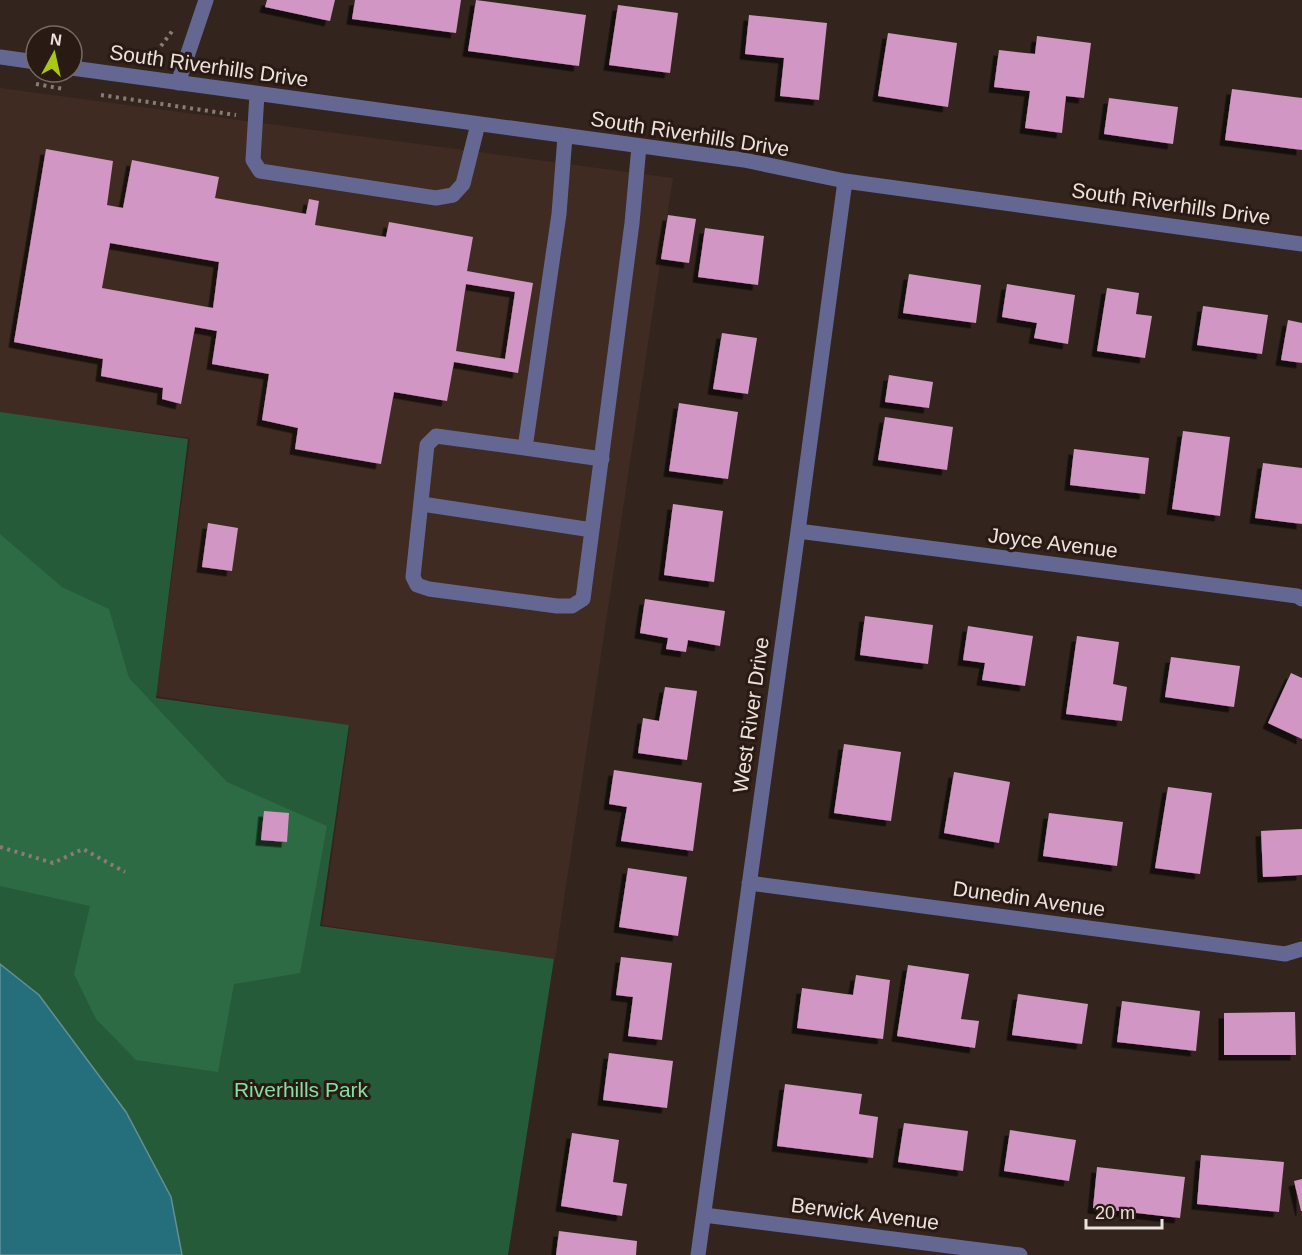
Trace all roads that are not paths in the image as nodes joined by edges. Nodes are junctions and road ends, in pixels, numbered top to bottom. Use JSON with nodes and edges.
{"nodes":[{"id":1,"x":206,"y":0,"type":"edge"},
{"id":2,"x":0,"y":57,"type":"edge"},
{"id":3,"x":24,"y":60,"type":"edge"},
{"id":4,"x":84,"y":70,"type":"edge"},
{"id":5,"x":178,"y":83,"type":"junction"},
{"id":6,"x":257,"y":94,"type":"junction"},
{"id":7,"x":478,"y":124,"type":"junction"},
{"id":8,"x":565,"y":136,"type":"junction"},
{"id":9,"x":639,"y":146,"type":"junction"},
{"id":10,"x":845,"y":181,"type":"junction"},
{"id":11,"x":1302,"y":244,"type":"edge"},
{"id":12,"x":525,"y":448,"type":"junction"},
{"id":13,"x":602,"y":459,"type":"junction"},
{"id":14,"x":422,"y":504,"type":"junction"},
{"id":15,"x":592,"y":530,"type":"junction"},
{"id":16,"x":798,"y":531,"type":"junction"},
{"id":17,"x":1302,"y":599,"type":"edge"},
{"id":18,"x":749,"y":883,"type":"junction"},
{"id":19,"x":1302,"y":949,"type":"edge"},
{"id":20,"x":704,"y":1215,"type":"junction"},
{"id":21,"x":698,"y":1255,"type":"edge"},
{"id":22,"x":1020,"y":1255,"type":"edge"}],
"edges":[{"from":1,"to":5,"type":"street"},
{"from":2,"to":3,"type":"street"},
{"from":4,"to":5,"type":"street","name":"South Riverhills Drive"},
{"from":5,"to":6,"type":"street","name":"South Riverhills Drive"},
{"from":6,"to":7,"type":"street","name":"South Riverhills Drive"},
{"from":6,"to":7,"type":"street"},
{"from":7,"to":8,"type":"street","name":"South Riverhills Drive"},
{"from":8,"to":9,"type":"street","name":"South Riverhills Drive"},
{"from":8,"to":12,"type":"street"},
{"from":9,"to":10,"type":"street","name":"South Riverhills Drive"},
{"from":9,"to":13,"type":"street"},
{"from":10,"to":11,"type":"street","name":"South Riverhills Drive"},
{"from":10,"to":16,"type":"street","name":"West River Drive"},
{"from":12,"to":13,"type":"street"},
{"from":12,"to":14,"type":"street"},
{"from":13,"to":15,"type":"street"},
{"from":14,"to":15,"type":"street"},
{"from":14,"to":15,"type":"street"},
{"from":16,"to":17,"type":"street","name":"Joyce Avenue"},
{"from":16,"to":18,"type":"street","name":"West River Drive"},
{"from":18,"to":19,"type":"street","name":"Dunedin Avenue"},
{"from":18,"to":20,"type":"street","name":"West River Drive"},
{"from":20,"to":21,"type":"street","name":"West River Drive"},
{"from":20,"to":22,"type":"street","name":"Berwick Avenue"}]}
